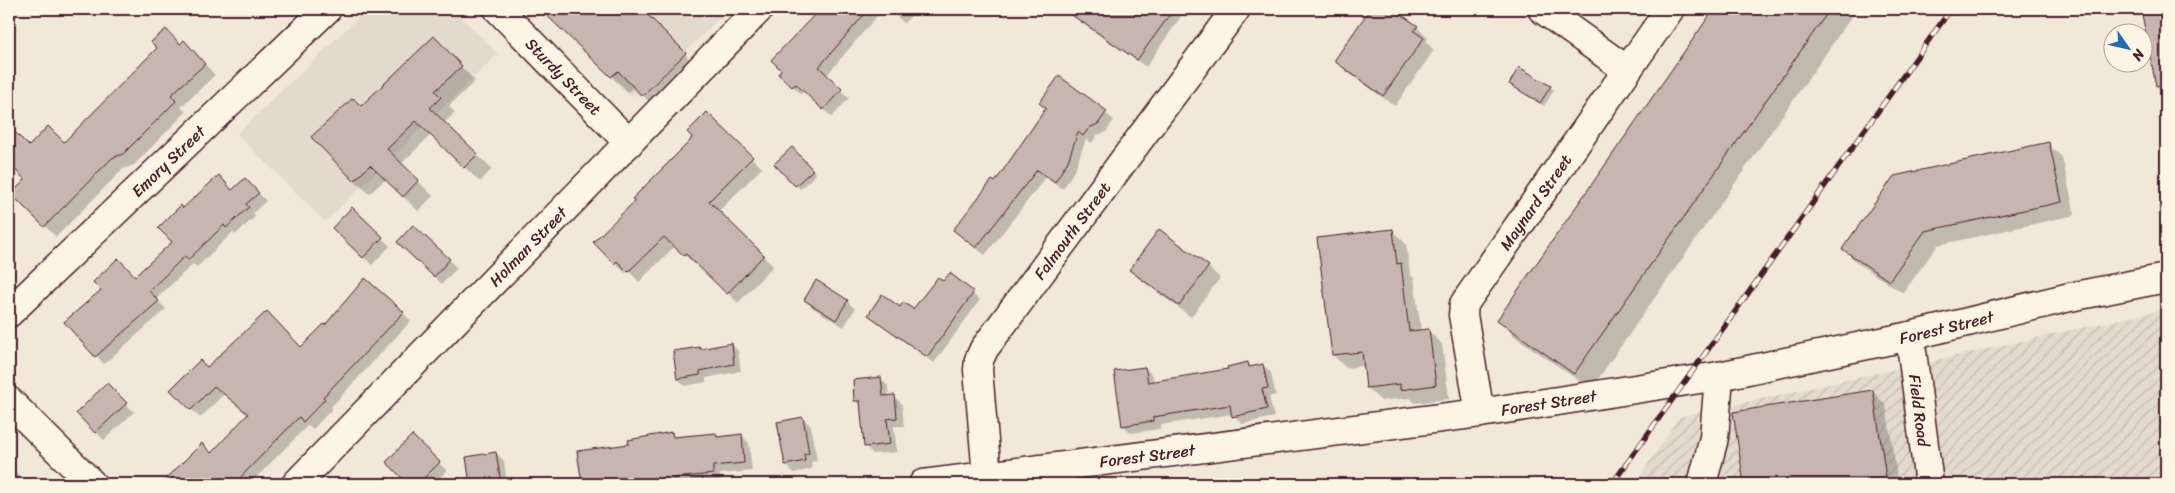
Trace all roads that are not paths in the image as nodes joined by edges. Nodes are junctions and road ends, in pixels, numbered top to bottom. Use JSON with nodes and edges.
{"nodes":[{"id":1,"x":327,"y":9,"type":"edge"},
{"id":2,"x":498,"y":9,"type":"edge"},
{"id":3,"x":759,"y":9,"type":"edge"},
{"id":4,"x":1236,"y":9,"type":"edge"},
{"id":5,"x":1542,"y":9,"type":"edge"},
{"id":6,"x":1670,"y":9,"type":"edge"},
{"id":7,"x":1627,"y":70,"type":"junction"},
{"id":8,"x":629,"y":143,"type":"junction"},
{"id":9,"x":2166,"y":278,"type":"edge"},
{"id":10,"x":9,"y":313,"type":"edge"},
{"id":11,"x":1910,"y":336,"type":"junction"},
{"id":12,"x":1719,"y":376,"type":"junction"},
{"id":13,"x":9,"y":401,"type":"edge"},
{"id":14,"x":1480,"y":413,"type":"junction"},
{"id":15,"x":988,"y":476,"type":"junction"},
{"id":16,"x":92,"y":484,"type":"edge"},
{"id":17,"x":296,"y":484,"type":"edge"},
{"id":18,"x":923,"y":484,"type":"edge"},
{"id":19,"x":1702,"y":484,"type":"edge"},
{"id":20,"x":1929,"y":484,"type":"edge"}],
"edges":[{"from":1,"to":10,"type":"street","name":"Emory Street"},
{"from":2,"to":8,"type":"street","name":"Sturdy Street"},
{"from":3,"to":8,"type":"street","name":"Holman Street"},
{"from":4,"to":15,"type":"street","name":"Falmouth Street"},
{"from":5,"to":7,"type":"street"},
{"from":6,"to":7,"type":"street","name":"Maynard Street"},
{"from":7,"to":14,"type":"street","name":"Maynard Street"},
{"from":8,"to":17,"type":"street","name":"Holman Street"},
{"from":9,"to":11,"type":"street","name":"Forest Street"},
{"from":11,"to":12,"type":"street","name":"Forest Street"},
{"from":11,"to":20,"type":"street","name":"Field Road"},
{"from":12,"to":14,"type":"street","name":"Forest Street"},
{"from":12,"to":19,"type":"street"},
{"from":13,"to":16,"type":"street"},
{"from":14,"to":15,"type":"street","name":"Forest Street"},
{"from":15,"to":18,"type":"street","name":"Forest Street"}]}
